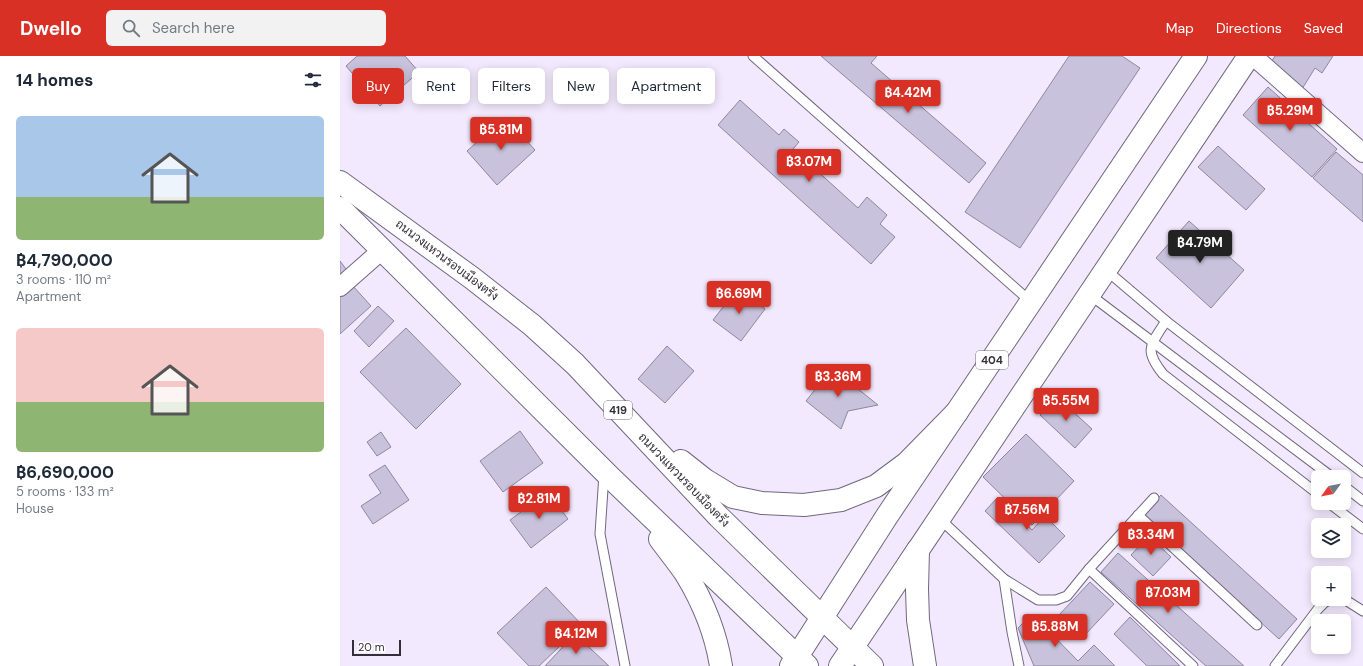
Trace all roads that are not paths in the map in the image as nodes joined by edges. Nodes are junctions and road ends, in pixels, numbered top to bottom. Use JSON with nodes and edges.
{"nodes":[{"id":1,"x":753,"y":56,"type":"edge"},
{"id":2,"x":1196,"y":56,"type":"edge"},
{"id":3,"x":1249,"y":56,"type":"edge"},
{"id":4,"x":1253,"y":56,"type":"edge"},
{"id":5,"x":1363,"y":153,"type":"edge"},
{"id":6,"x":340,"y":182,"type":"edge"},
{"id":7,"x":340,"y":208,"type":"edge"},
{"id":8,"x":382,"y":250,"type":"junction"},
{"id":9,"x":1106,"y":270,"type":"junction"},
{"id":10,"x":340,"y":287,"type":"edge"},
{"id":11,"x":1089,"y":294,"type":"junction"},
{"id":12,"x":1031,"y":302,"type":"junction"},
{"id":13,"x":1166,"y":322,"type":"junction"},
{"id":14,"x":1153,"y":342,"type":"junction"},
{"id":15,"x":620,"y":411,"type":"junction"},
{"id":16,"x":957,"y":412,"type":"junction"},
{"id":17,"x":1323,"y":470,"type":"edge"},
{"id":18,"x":1363,"y":473,"type":"edge"},
{"id":19,"x":608,"y":475,"type":"junction"},
{"id":20,"x":1311,"y":489,"type":"edge"},
{"id":21,"x":1351,"y":492,"type":"edge"},
{"id":22,"x":1154,"y":498,"type":"dead end"},
{"id":23,"x":1363,"y":501,"type":"edge"},
{"id":24,"x":1338,"y":510,"type":"edge"},
{"id":25,"x":1138,"y":515,"type":"junction"},
{"id":26,"x":939,"y":518,"type":"junction"},
{"id":27,"x":1363,"y":529,"type":"edge"},
{"id":28,"x":918,"y":550,"type":"junction"},
{"id":29,"x":1089,"y":569,"type":"junction"},
{"id":30,"x":1004,"y":579,"type":"junction"},
{"id":31,"x":1351,"y":603,"type":"edge"},
{"id":32,"x":1321,"y":606,"type":"edge"},
{"id":33,"x":1363,"y":611,"type":"edge"},
{"id":34,"x":821,"y":617,"type":"junction"},
{"id":35,"x":1257,"y":625,"type":"dead end"},
{"id":36,"x":852,"y":647,"type":"junction"},
{"id":37,"x":798,"y":663,"type":"edge"},
{"id":38,"x":625,"y":666,"type":"edge"},
{"id":39,"x":721,"y":666,"type":"edge"},
{"id":40,"x":840,"y":666,"type":"edge"},
{"id":41,"x":872,"y":666,"type":"edge"},
{"id":42,"x":925,"y":666,"type":"edge"},
{"id":43,"x":1019,"y":666,"type":"edge"},
{"id":44,"x":1193,"y":666,"type":"edge"},
{"id":45,"x":1275,"y":666,"type":"edge"}],
"edges":[{"from":1,"to":12,"type":"lane"},
{"from":2,"to":12,"type":"main road","number":"404"},
{"from":3,"to":9,"type":"main road"},
{"from":4,"to":5,"type":"street"},
{"from":6,"to":15,"type":"main road","name":"ถนนวงแหวนรอบเมืองตรัง","number":"419"},
{"from":7,"to":8,"type":"main road"},
{"from":8,"to":10,"type":"street"},
{"from":8,"to":19,"type":"main road"},
{"from":9,"to":11,"type":"main road"},
{"from":9,"to":13,"type":"lane"},
{"from":11,"to":14,"type":"lane"},
{"from":11,"to":26,"type":"main road"},
{"from":12,"to":16,"type":"main road","number":"404"},
{"from":13,"to":14,"type":"lane"},
{"from":13,"to":18,"type":"lane"},
{"from":14,"to":17,"type":"lane"},
{"from":14,"to":20,"type":"lane"},
{"from":15,"to":16,"type":"main road"},
{"from":15,"to":34,"type":"main road","name":"ถนนวงแหวนรอบเมืองตรัง","number":"419"},
{"from":16,"to":34,"type":"main road","number":"404"},
{"from":19,"to":37,"type":"main road"},
{"from":19,"to":38,"type":"lane"},
{"from":19,"to":39,"type":"main road"},
{"from":21,"to":23,"type":"lane"},
{"from":22,"to":25,"type":"lane"},
{"from":24,"to":27,"type":"lane"},
{"from":25,"to":29,"type":"lane"},
{"from":25,"to":35,"type":"lane"},
{"from":26,"to":28,"type":"main road"},
{"from":26,"to":30,"type":"lane"},
{"from":28,"to":36,"type":"main road"},
{"from":28,"to":42,"type":"main road"},
{"from":29,"to":30,"type":"lane"},
{"from":29,"to":44,"type":"lane"},
{"from":30,"to":43,"type":"lane"},
{"from":31,"to":33,"type":"lane"},
{"from":32,"to":45,"type":"lane"},
{"from":34,"to":36,"type":"main road","name":"ถนนวงแหวนรอบเมืองตรัง","number":"419"},
{"from":34,"to":37,"type":"main road","number":"404"},
{"from":36,"to":40,"type":"main road"},
{"from":36,"to":41,"type":"main road","name":"ถนนวงแหวนรอบเมืองตรัง","number":"419"}]}
